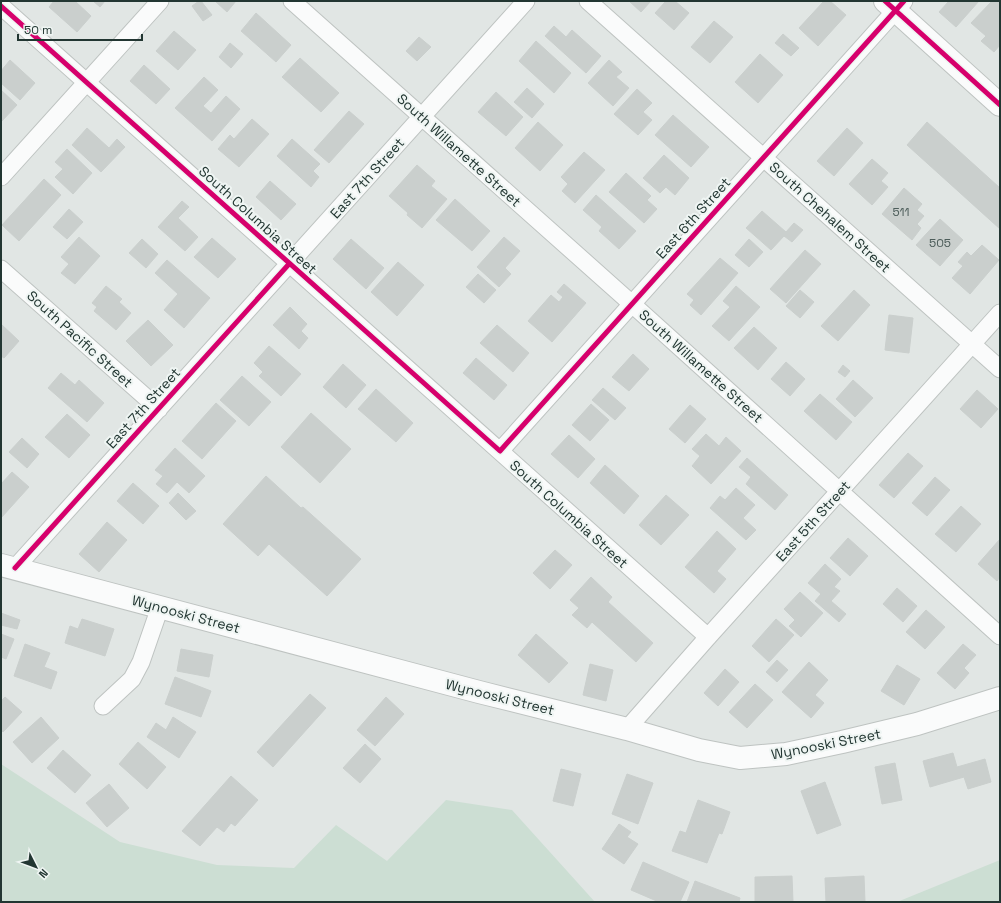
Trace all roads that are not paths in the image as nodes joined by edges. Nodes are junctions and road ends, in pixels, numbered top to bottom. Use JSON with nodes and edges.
{"nodes":[{"id":1,"x":160,"y":1,"type":"edge"},
{"id":2,"x":292,"y":1,"type":"edge"},
{"id":3,"x":526,"y":1,"type":"edge"},
{"id":4,"x":588,"y":1,"type":"edge"},
{"id":5,"x":894,"y":4,"type":"edge"},
{"id":6,"x":1,"y":6,"type":"edge"},
{"id":7,"x":87,"y":83,"type":"junction"},
{"id":8,"x":1000,"y":105,"type":"edge"},
{"id":9,"x":422,"y":116,"type":"junction"},
{"id":10,"x":764,"y":157,"type":"junction"},
{"id":11,"x":1,"y":177,"type":"edge"},
{"id":12,"x":289,"y":264,"type":"junction"},
{"id":13,"x":1,"y":269,"type":"edge"},
{"id":14,"x":632,"y":304,"type":"junction"},
{"id":15,"x":1000,"y":313,"type":"edge"},
{"id":16,"x":972,"y":344,"type":"junction"},
{"id":17,"x":1000,"y":369,"type":"edge"},
{"id":18,"x":159,"y":409,"type":"junction"},
{"id":19,"x":500,"y":451,"type":"junction"},
{"id":20,"x":840,"y":491,"type":"junction"},
{"id":21,"x":8,"y":566,"type":"edge"},
{"id":22,"x":160,"y":607,"type":"junction"},
{"id":23,"x":1000,"y":636,"type":"edge"},
{"id":24,"x":708,"y":637,"type":"junction"},
{"id":25,"x":1000,"y":698,"type":"edge"},
{"id":26,"x":103,"y":706,"type":"dead end"},
{"id":27,"x":627,"y":729,"type":"junction"}],
"edges":[{"from":1,"to":7,"type":"street"},
{"from":2,"to":9,"type":"street","name":"South Willamette Street"},
{"from":3,"to":9,"type":"street","name":"East 7th Street"},
{"from":4,"to":10,"type":"street","name":"South Chehalem Street"},
{"from":5,"to":8,"type":"main road"},
{"from":5,"to":10,"type":"street","name":"East 6th Street"},
{"from":6,"to":7,"type":"street","name":"South Columbia Street"},
{"from":7,"to":11,"type":"street"},
{"from":7,"to":12,"type":"street","name":"South Columbia Street"},
{"from":9,"to":12,"type":"street","name":"East 7th Street"},
{"from":9,"to":14,"type":"street","name":"South Willamette Street"},
{"from":10,"to":14,"type":"street","name":"East 6th Street"},
{"from":10,"to":16,"type":"street","name":"South Chehalem Street"},
{"from":12,"to":18,"type":"street","name":"East 7th Street"},
{"from":12,"to":19,"type":"street","name":"South Columbia Street"},
{"from":13,"to":18,"type":"street","name":"South Pacific Street"},
{"from":14,"to":19,"type":"street","name":"East 6th Street"},
{"from":14,"to":20,"type":"street","name":"South Willamette Street"},
{"from":15,"to":16,"type":"street","name":"East 5th Street"},
{"from":16,"to":17,"type":"street","name":"South Chehalem Street"},
{"from":16,"to":20,"type":"street","name":"East 5th Street"},
{"from":18,"to":21,"type":"street","name":"East 7th Street"},
{"from":19,"to":24,"type":"street","name":"South Columbia Street"},
{"from":20,"to":23,"type":"street","name":"South Willamette Street"},
{"from":20,"to":24,"type":"street","name":"East 5th Street"},
{"from":21,"to":22,"type":"main road","name":"Wynooski Street"},
{"from":22,"to":26,"type":"street"},
{"from":22,"to":27,"type":"main road","name":"Wynooski Street"},
{"from":24,"to":27,"type":"street","name":"East 5th Street"},
{"from":25,"to":27,"type":"main road","name":"Wynooski Street"}]}
